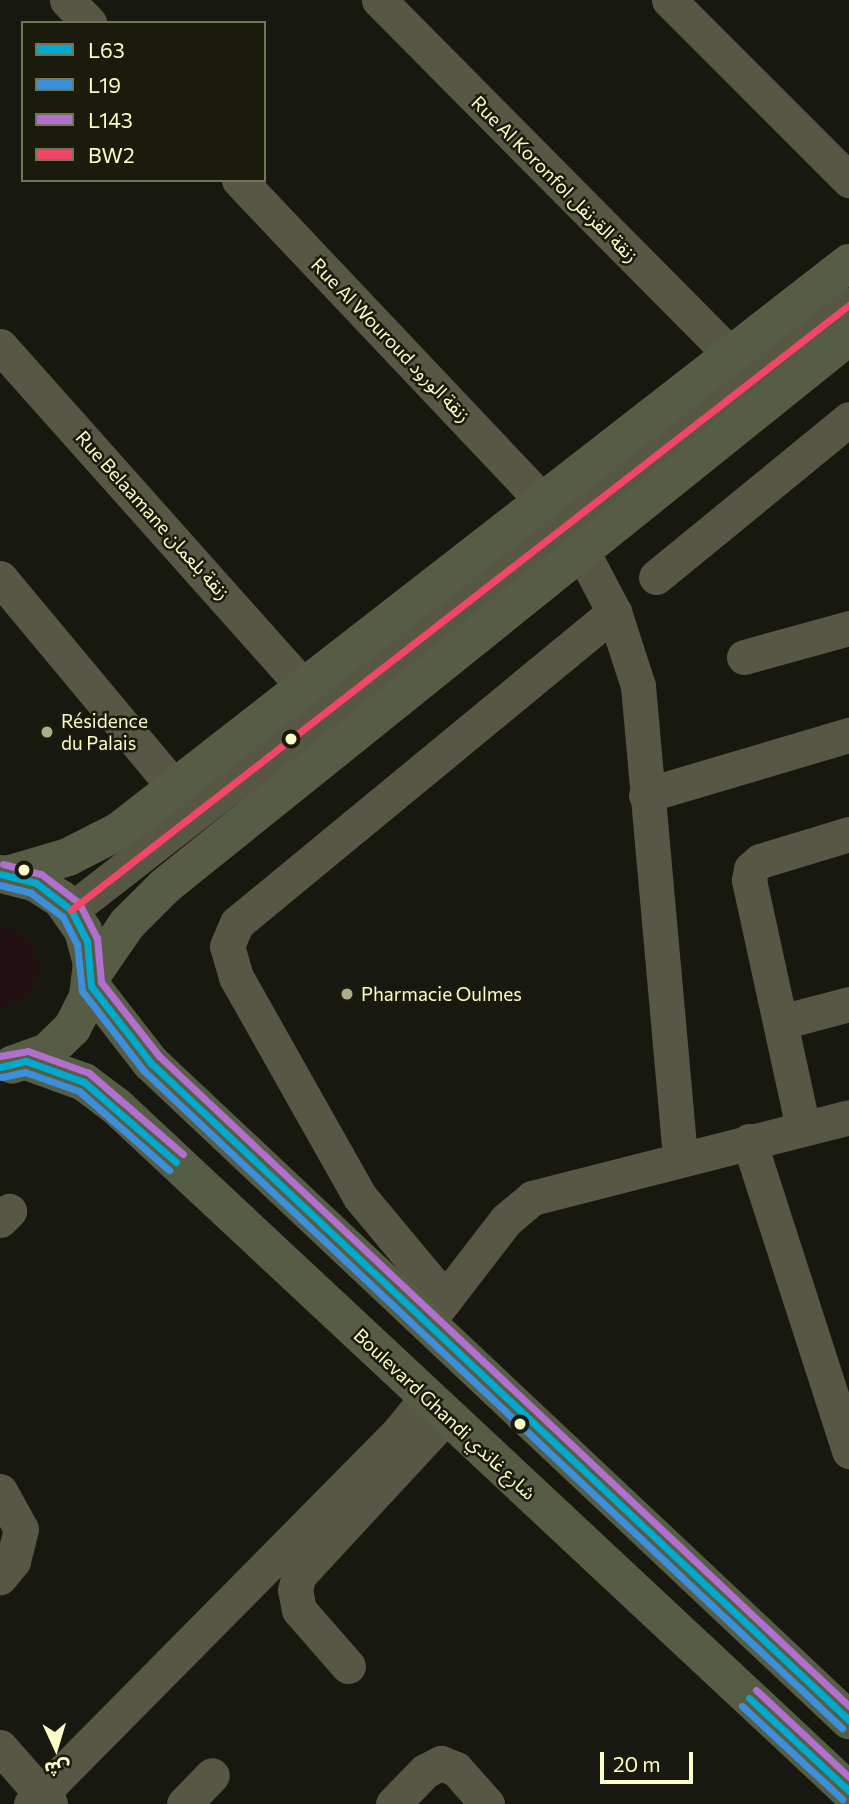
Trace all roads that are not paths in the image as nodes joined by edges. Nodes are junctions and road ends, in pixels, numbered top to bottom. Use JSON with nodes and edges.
{"nodes":[{"id":1,"x":67,"y":0,"type":"edge"},
{"id":2,"x":379,"y":0,"type":"edge"},
{"id":3,"x":669,"y":0,"type":"edge"},
{"id":4,"x":87,"y":21,"type":"edge"},
{"id":5,"x":849,"y":180,"type":"edge"},
{"id":6,"x":241,"y":182,"type":"edge"},
{"id":7,"x":849,"y":263,"type":"edge"},
{"id":8,"x":849,"y":305,"type":"edge"},
{"id":9,"x":849,"y":336,"type":"edge"},
{"id":10,"x":0,"y":346,"type":"edge"},
{"id":11,"x":732,"y":356,"type":"junction"},
{"id":12,"x":849,"y":419,"type":"edge"},
{"id":13,"x":543,"y":501,"type":"junction"},
{"id":14,"x":583,"y":553,"type":"junction"},
{"id":15,"x":656,"y":577,"type":"dead end"},
{"id":16,"x":0,"y":578,"type":"edge"},
{"id":17,"x":614,"y":612,"type":"junction"},
{"id":18,"x":849,"y":628,"type":"edge"},
{"id":19,"x":744,"y":657,"type":"dead end"},
{"id":20,"x":303,"y":686,"type":"junction"},
{"id":21,"x":849,"y":735,"type":"edge"},
{"id":22,"x":173,"y":786,"type":"junction"},
{"id":23,"x":646,"y":795,"type":"junction"},
{"id":24,"x":849,"y":834,"type":"edge"},
{"id":25,"x":4,"y":874,"type":"edge"},
{"id":26,"x":71,"y":910,"type":"junction"},
{"id":27,"x":91,"y":980,"type":"junction"},
{"id":28,"x":849,"y":1004,"type":"edge"},
{"id":29,"x":780,"y":1022,"type":"junction"},
{"id":30,"x":13,"y":1064,"type":"edge"},
{"id":31,"x":849,"y":1117,"type":"edge"},
{"id":32,"x":803,"y":1128,"type":"junction"},
{"id":33,"x":749,"y":1141,"type":"junction"},
{"id":34,"x":680,"y":1157,"type":"junction"},
{"id":35,"x":435,"y":1312,"type":"junction"},
{"id":36,"x":436,"y":1407,"type":"junction"},
{"id":37,"x":849,"y":1451,"type":"edge"},
{"id":38,"x":0,"y":1491,"type":"edge"},
{"id":39,"x":0,"y":1577,"type":"edge"},
{"id":40,"x":348,"y":1666,"type":"dead end"},
{"id":41,"x":849,"y":1720,"type":"edge"},
{"id":42,"x":0,"y":1747,"type":"edge"},
{"id":43,"x":212,"y":1775,"type":"dead end"},
{"id":44,"x":849,"y":1791,"type":"edge"},
{"id":45,"x":41,"y":1801,"type":"edge"},
{"id":46,"x":184,"y":1804,"type":"edge"},
{"id":47,"x":393,"y":1804,"type":"edge"},
{"id":48,"x":487,"y":1804,"type":"edge"}],
"edges":[{"from":1,"to":4,"type":"street"},
{"from":2,"to":11,"type":"street","name":"Rue Al Koronfol زنقة القرنفل"},
{"from":3,"to":5,"type":"street"},
{"from":6,"to":13,"type":"street","name":"Rue Al Wouroud زنقة الورود"},
{"from":7,"to":11,"type":"main road"},
{"from":8,"to":26,"type":"street"},
{"from":9,"to":14,"type":"main road"},
{"from":10,"to":20,"type":"street","name":"Rue Belaamane زنقة بلعمان"},
{"from":11,"to":13,"type":"main road"},
{"from":12,"to":15,"type":"street"},
{"from":13,"to":20,"type":"main road"},
{"from":14,"to":17,"type":"street"},
{"from":14,"to":27,"type":"main road"},
{"from":16,"to":22,"type":"street"},
{"from":17,"to":23,"type":"street"},
{"from":17,"to":35,"type":"street"},
{"from":18,"to":19,"type":"street"},
{"from":20,"to":22,"type":"main road"},
{"from":21,"to":23,"type":"street"},
{"from":22,"to":25,"type":"main road"},
{"from":23,"to":34,"type":"street"},
{"from":24,"to":29,"type":"street"},
{"from":25,"to":26,"type":"main road"},
{"from":26,"to":27,"type":"main road"},
{"from":27,"to":30,"type":"main road"},
{"from":27,"to":35,"type":"main road"},
{"from":28,"to":29,"type":"street"},
{"from":29,"to":32,"type":"street"},
{"from":30,"to":36,"type":"main road","name":"Boulevard Ghandi شارع غاندي"},
{"from":31,"to":32,"type":"street"},
{"from":32,"to":33,"type":"street"},
{"from":33,"to":34,"type":"street"},
{"from":33,"to":37,"type":"street"},
{"from":34,"to":35,"type":"street"},
{"from":35,"to":41,"type":"main road"},
{"from":36,"to":40,"type":"street"},
{"from":36,"to":44,"type":"main road","name":"Boulevard Ghandi شارع غاندي"},
{"from":36,"to":45,"type":"street"},
{"from":38,"to":39,"type":"street"},
{"from":42,"to":45,"type":"street"},
{"from":43,"to":46,"type":"street"},
{"from":47,"to":48,"type":"street"}]}
